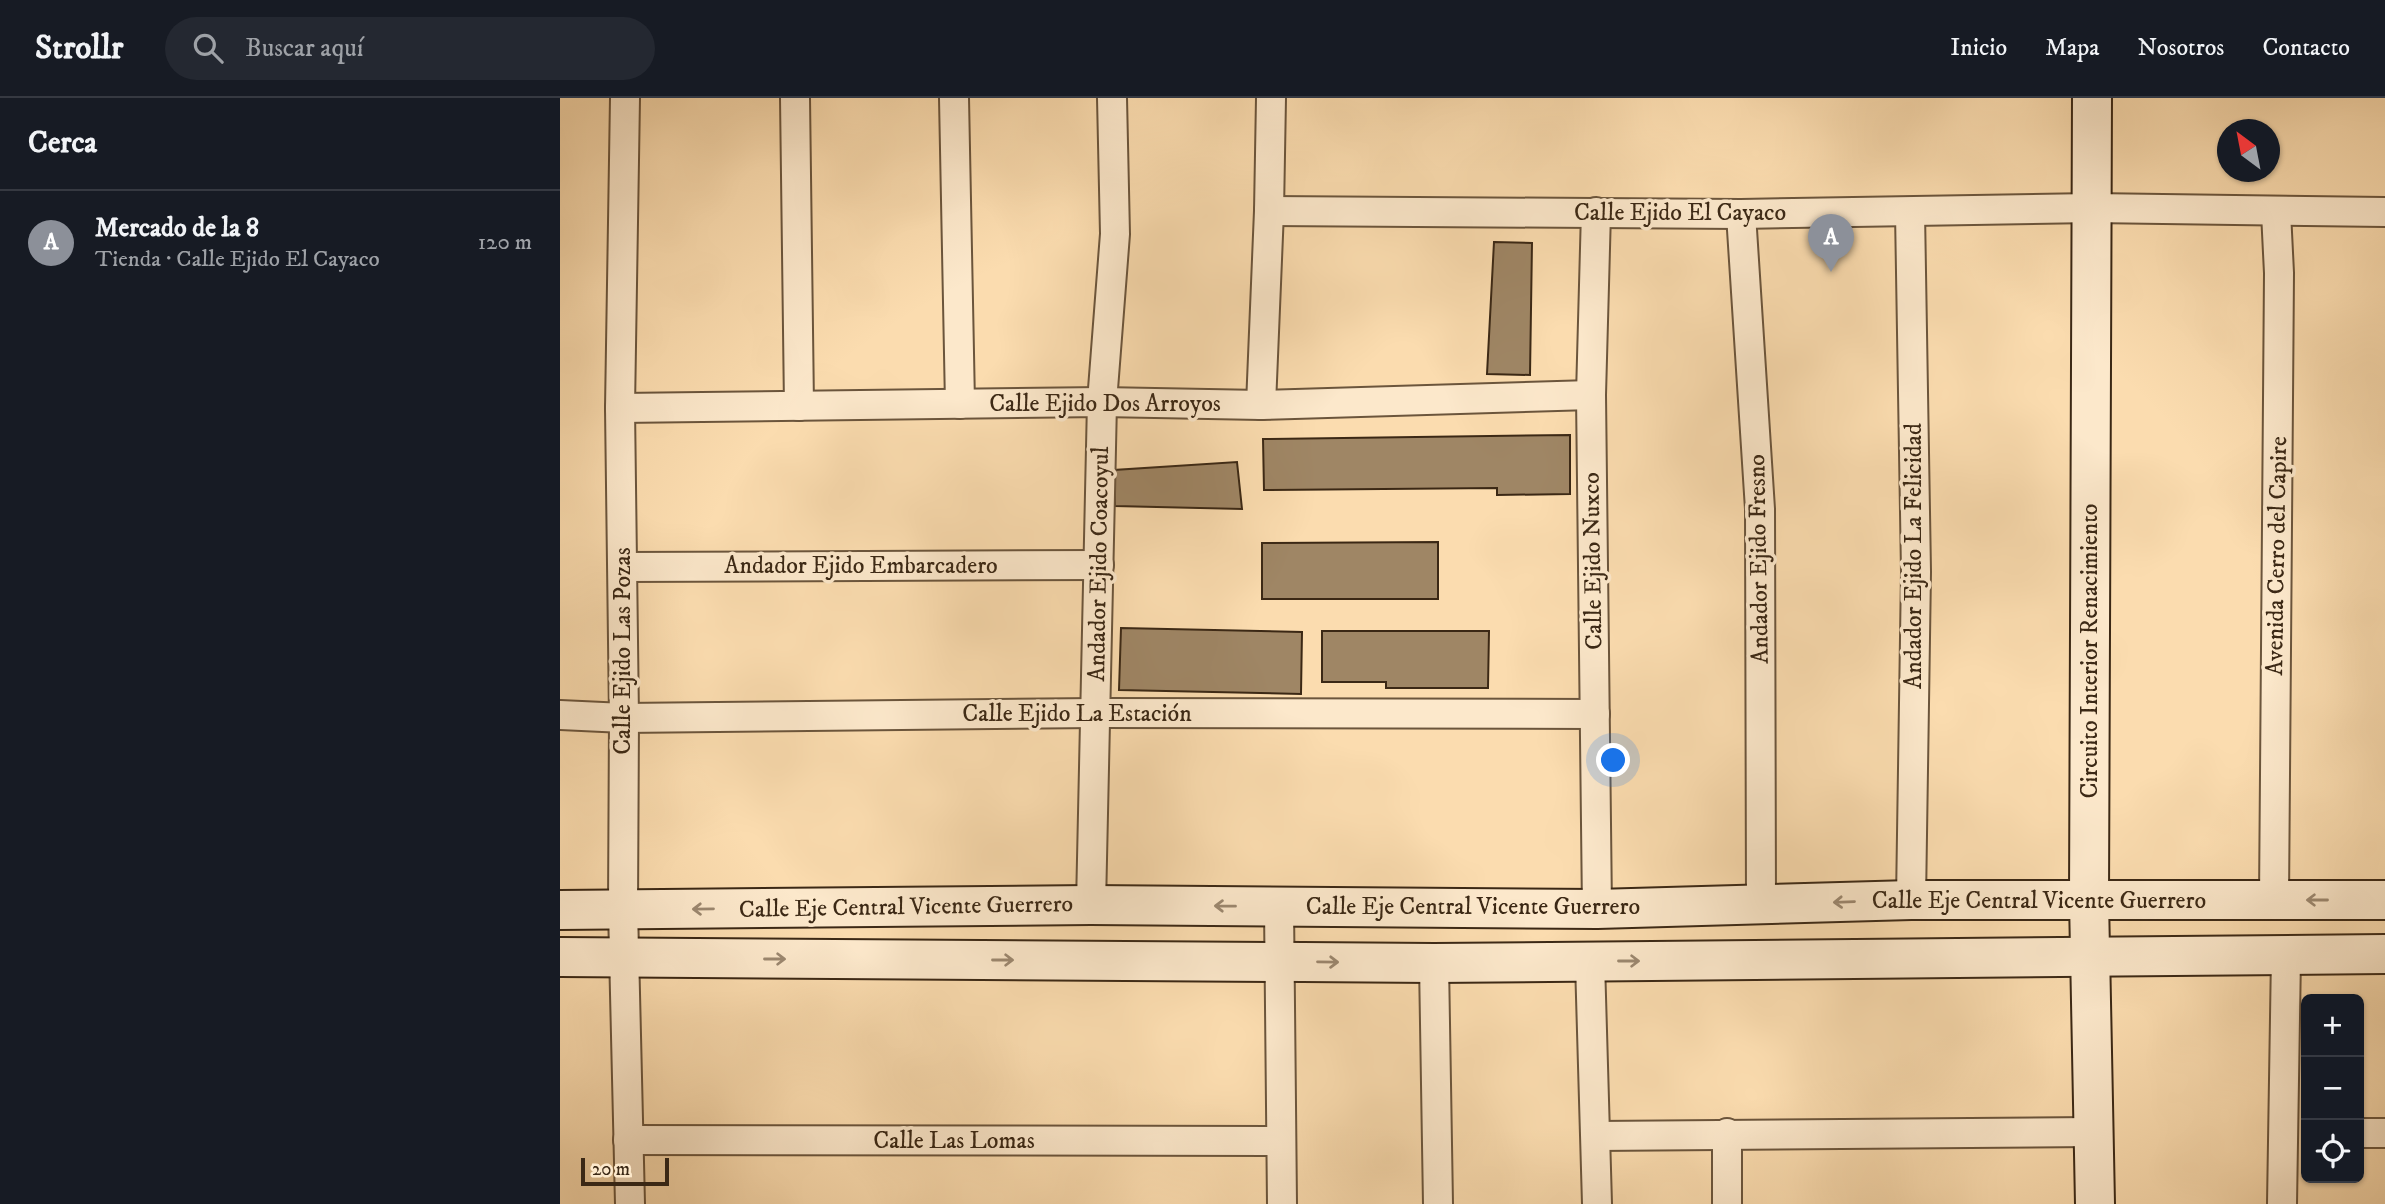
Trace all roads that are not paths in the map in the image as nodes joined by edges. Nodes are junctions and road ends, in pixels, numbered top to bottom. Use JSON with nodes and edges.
{"nodes":[{"id":1,"x":625,"y":98,"type":"edge"},
{"id":2,"x":795,"y":98,"type":"edge"},
{"id":3,"x":954,"y":98,"type":"edge"},
{"id":4,"x":1112,"y":98,"type":"edge"},
{"id":5,"x":1271,"y":98,"type":"edge"},
{"id":6,"x":2092,"y":98,"type":"edge"},
{"id":7,"x":2092,"y":208,"type":"junction"},
{"id":8,"x":1269,"y":211,"type":"junction"},
{"id":9,"x":1596,"y":212,"type":"junction"},
{"id":10,"x":1910,"y":212,"type":"junction"},
{"id":11,"x":2276,"y":212,"type":"junction"},
{"id":12,"x":2385,"y":212,"type":"edge"},
{"id":13,"x":1741,"y":214,"type":"junction"},
{"id":14,"x":1591,"y":395,"type":"junction"},
{"id":15,"x":1102,"y":402,"type":"junction"},
{"id":16,"x":960,"y":404,"type":"junction"},
{"id":17,"x":1261,"y":405,"type":"junction"},
{"id":18,"x":799,"y":406,"type":"junction"},
{"id":19,"x":620,"y":408,"type":"junction"},
{"id":20,"x":1099,"y":565,"type":"junction"},
{"id":21,"x":623,"y":567,"type":"junction"},
{"id":22,"x":1096,"y":713,"type":"junction"},
{"id":23,"x":1595,"y":714,"type":"junction"},
{"id":24,"x":560,"y":715,"type":"edge"},
{"id":25,"x":624,"y":718,"type":"junction"},
{"id":26,"x":1911,"y":900,"type":"junction"},
{"id":27,"x":2089,"y":900,"type":"junction"},
{"id":28,"x":2274,"y":900,"type":"junction"},
{"id":29,"x":2385,"y":900,"type":"edge"},
{"id":30,"x":1091,"y":905,"type":"junction"},
{"id":31,"x":1761,"y":905,"type":"junction"},
{"id":32,"x":1279,"y":907,"type":"junction"},
{"id":33,"x":623,"y":909,"type":"junction"},
{"id":34,"x":1597,"y":909,"type":"junction"},
{"id":35,"x":560,"y":910,"type":"edge"},
{"id":36,"x":2385,"y":954,"type":"edge"},
{"id":37,"x":2286,"y":956,"type":"junction"},
{"id":38,"x":560,"y":957,"type":"edge"},
{"id":39,"x":625,"y":958,"type":"junction"},
{"id":40,"x":2089,"y":958,"type":"junction"},
{"id":41,"x":1279,"y":961,"type":"junction"},
{"id":42,"x":1590,"y":962,"type":"junction"},
{"id":43,"x":1434,"y":963,"type":"junction"},
{"id":44,"x":2093,"y":1132,"type":"junction"},
{"id":45,"x":1727,"y":1133,"type":"junction"},
{"id":46,"x":2295,"y":1133,"type":"edge"},
{"id":47,"x":2364,"y":1133,"type":"edge"},
{"id":48,"x":2385,"y":1133,"type":"edge"},
{"id":49,"x":1597,"y":1136,"type":"junction"},
{"id":50,"x":628,"y":1140,"type":"junction"},
{"id":51,"x":1280,"y":1141,"type":"junction"},
{"id":52,"x":631,"y":1204,"type":"edge"},
{"id":53,"x":1282,"y":1204,"type":"edge"},
{"id":54,"x":1438,"y":1204,"type":"edge"},
{"id":55,"x":1597,"y":1204,"type":"edge"},
{"id":56,"x":1727,"y":1204,"type":"edge"},
{"id":57,"x":2095,"y":1204,"type":"edge"},
{"id":58,"x":2282,"y":1204,"type":"edge"}],
"edges":[{"from":1,"to":19,"type":"street","name":"Calle Ejido Las Pozas"},
{"from":2,"to":18,"type":"street"},
{"from":3,"to":16,"type":"street"},
{"from":4,"to":15,"type":"street","name":"Andador Ejido Coacoyul"},
{"from":5,"to":8,"type":"street"},
{"from":6,"to":7,"type":"main road","name":"Circuito Interior Renacimiento"},
{"from":7,"to":10,"type":"street","name":"Calle Ejido El Cayaco"},
{"from":7,"to":11,"type":"street","name":"Calle Ejido El Cayaco"},
{"from":7,"to":27,"type":"main road","name":"Circuito Interior Renacimiento"},
{"from":8,"to":9,"type":"street","name":"Calle Ejido El Cayaco"},
{"from":8,"to":17,"type":"street"},
{"from":9,"to":13,"type":"street","name":"Calle Ejido El Cayaco"},
{"from":9,"to":14,"type":"street","name":"Calle Ejido Nuxco"},
{"from":10,"to":13,"type":"street","name":"Calle Ejido El Cayaco"},
{"from":10,"to":26,"type":"street","name":"Andador Ejido La Felicidad"},
{"from":11,"to":12,"type":"street","name":"Calle Ejido El Cayaco"},
{"from":11,"to":28,"type":"street","name":"Avenida Cerro del Capire"},
{"from":13,"to":31,"type":"street","name":"Andador Ejido Fresno"},
{"from":14,"to":17,"type":"street","name":"Calle Ejido Dos Arroyos"},
{"from":14,"to":23,"type":"street","name":"Calle Ejido Nuxco"},
{"from":15,"to":16,"type":"street","name":"Calle Ejido Dos Arroyos"},
{"from":15,"to":17,"type":"street","name":"Calle Ejido Dos Arroyos"},
{"from":15,"to":20,"type":"street","name":"Andador Ejido Coacoyul"},
{"from":16,"to":18,"type":"street","name":"Calle Ejido Dos Arroyos"},
{"from":18,"to":19,"type":"street","name":"Calle Ejido Dos Arroyos"},
{"from":19,"to":21,"type":"street","name":"Calle Ejido Las Pozas"},
{"from":20,"to":21,"type":"street","name":"Andador Ejido Embarcadero"},
{"from":20,"to":22,"type":"street","name":"Andador Ejido Coacoyul"},
{"from":21,"to":25,"type":"street","name":"Calle Ejido Las Pozas"},
{"from":22,"to":23,"type":"street","name":"Calle Ejido La Estación"},
{"from":22,"to":25,"type":"street","name":"Calle Ejido La Estación"},
{"from":22,"to":30,"type":"street","name":"Andador Ejido Coacoyul"},
{"from":23,"to":34,"type":"street","name":"Calle Ejido Nuxco"},
{"from":24,"to":25,"type":"street","name":"Calle Ejido La Estación"},
{"from":25,"to":33,"type":"street","name":"Calle Ejido Las Pozas"},
{"from":26,"to":27,"type":"main road","name":"Calle Eje Central Vicente Guerrero"},
{"from":26,"to":31,"type":"main road","name":"Calle Eje Central Vicente Guerrero","one_way":true},
{"from":27,"to":28,"type":"main road","name":"Calle Eje Central Vicente Guerrero"},
{"from":27,"to":40,"type":"main road","name":"Circuito Interior Renacimiento"},
{"from":29,"to":28,"type":"main road","name":"Calle Eje Central Vicente Guerrero","one_way":true},
{"from":32,"to":30,"type":"main road","name":"Calle Eje Central Vicente Guerrero","one_way":true},
{"from":30,"to":33,"type":"main road","name":"Calle Eje Central Vicente Guerrero","one_way":true},
{"from":31,"to":34,"type":"main road","name":"Calle Eje Central Vicente Guerrero"},
{"from":32,"to":34,"type":"main road","name":"Calle Eje Central Vicente Guerrero"},
{"from":32,"to":41,"type":"street"},
{"from":33,"to":35,"type":"main road","name":"Calle Eje Central Vicente Guerrero"},
{"from":33,"to":39,"type":"street","name":"Calle Ejido Las Pozas"},
{"from":36,"to":37,"type":"main road","name":"Calle Eje Central Vicente Guerrero"},
{"from":37,"to":40,"type":"main road","name":"Calle Eje Central Vicente Guerrero"},
{"from":37,"to":46,"type":"street"},
{"from":38,"to":39,"type":"main road","name":"Calle Eje Central Vicente Guerrero"},
{"from":39,"to":41,"type":"main road","name":"Calle Eje Central Vicente Guerrero","one_way":true},
{"from":39,"to":50,"type":"street","name":"Calle Ejido Las Pozas"},
{"from":42,"to":40,"type":"main road","name":"Calle Eje Central Vicente Guerrero","one_way":true},
{"from":40,"to":44,"type":"main road","name":"Circuito Interior Renacimiento"},
{"from":41,"to":43,"type":"main road","name":"Calle Eje Central Vicente Guerrero","one_way":true},
{"from":41,"to":51,"type":"street"},
{"from":42,"to":43,"type":"main road","name":"Calle Eje Central Vicente Guerrero"},
{"from":42,"to":49,"type":"street"},
{"from":43,"to":54,"type":"street"},
{"from":44,"to":45,"type":"street"},
{"from":44,"to":57,"type":"main road","name":"Circuito Interior Renacimiento"},
{"from":45,"to":49,"type":"street"},
{"from":45,"to":56,"type":"street"},
{"from":46,"to":58,"type":"street"},
{"from":47,"to":48,"type":"street"},
{"from":49,"to":55,"type":"street"},
{"from":50,"to":51,"type":"street","name":"Calle Las Lomas"},
{"from":50,"to":52,"type":"street","name":"Calle Ejido Las Pozas"},
{"from":51,"to":53,"type":"street"}]}
